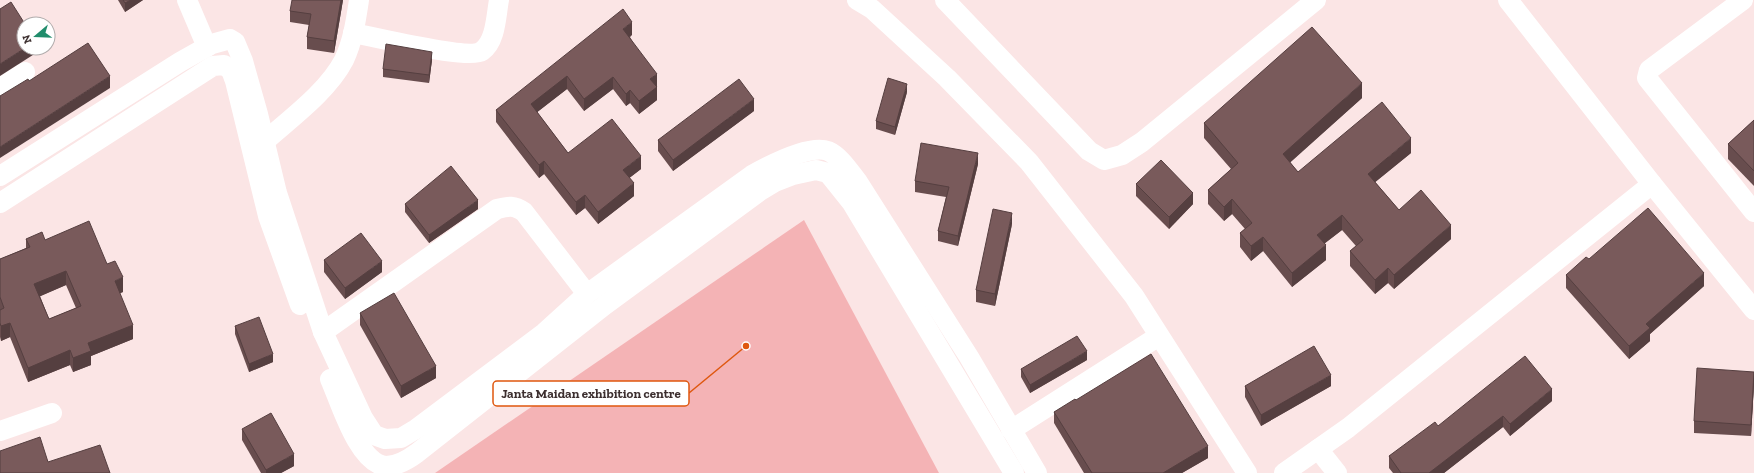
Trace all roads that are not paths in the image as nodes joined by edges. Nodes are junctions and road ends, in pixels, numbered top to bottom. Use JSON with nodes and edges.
{"nodes":[{"id":1,"x":187,"y":0,"type":"edge"},
{"id":2,"x":359,"y":0,"type":"edge"},
{"id":3,"x":498,"y":0,"type":"edge"},
{"id":4,"x":857,"y":0,"type":"edge"},
{"id":5,"x":945,"y":0,"type":"edge"},
{"id":6,"x":1316,"y":0,"type":"edge"},
{"id":7,"x":1508,"y":0,"type":"edge"},
{"id":8,"x":1743,"y":0,"type":"edge"},
{"id":9,"x":353,"y":33,"type":"junction"},
{"id":10,"x":207,"y":47,"type":"junction"},
{"id":11,"x":25,"y":72,"type":"dead end"},
{"id":12,"x":0,"y":88,"type":"edge"},
{"id":13,"x":265,"y":141,"type":"junction"},
{"id":14,"x":0,"y":176,"type":"edge"},
{"id":15,"x":1652,"y":184,"type":"junction"},
{"id":16,"x":0,"y":202,"type":"edge"},
{"id":17,"x":1754,"y":212,"type":"edge"},
{"id":18,"x":587,"y":294,"type":"junction"},
{"id":19,"x":1754,"y":310,"type":"edge"},
{"id":20,"x":323,"y":332,"type":"junction"},
{"id":21,"x":1159,"y":336,"type":"junction"},
{"id":22,"x":52,"y":413,"type":"dead end"},
{"id":23,"x":1011,"y":430,"type":"junction"},
{"id":24,"x":0,"y":431,"type":"edge"},
{"id":25,"x":1318,"y":449,"type":"junction"},
{"id":26,"x":376,"y":468,"type":"edge"},
{"id":27,"x":1014,"y":473,"type":"edge"},
{"id":28,"x":1037,"y":473,"type":"edge"},
{"id":29,"x":1247,"y":473,"type":"edge"},
{"id":30,"x":1284,"y":473,"type":"edge"},
{"id":31,"x":1337,"y":473,"type":"edge"}],
"edges":[{"from":1,"to":10,"type":"street"},
{"from":2,"to":9,"type":"street"},
{"from":3,"to":9,"type":"street"},
{"from":4,"to":21,"type":"street"},
{"from":5,"to":6,"type":"street"},
{"from":7,"to":15,"type":"street"},
{"from":8,"to":17,"type":"street"},
{"from":9,"to":13,"type":"street"},
{"from":10,"to":13,"type":"street"},
{"from":10,"to":14,"type":"street"},
{"from":11,"to":12,"type":"street"},
{"from":13,"to":20,"type":"street"},
{"from":15,"to":19,"type":"street"},
{"from":15,"to":25,"type":"street"},
{"from":16,"to":26,"type":"street"},
{"from":18,"to":20,"type":"street"},
{"from":18,"to":20,"type":"street"},
{"from":18,"to":23,"type":"street"},
{"from":21,"to":23,"type":"street"},
{"from":21,"to":29,"type":"street"},
{"from":22,"to":24,"type":"street"},
{"from":23,"to":28,"type":"street"},
{"from":25,"to":30,"type":"street"},
{"from":25,"to":31,"type":"street"},
{"from":26,"to":27,"type":"street"}]}
